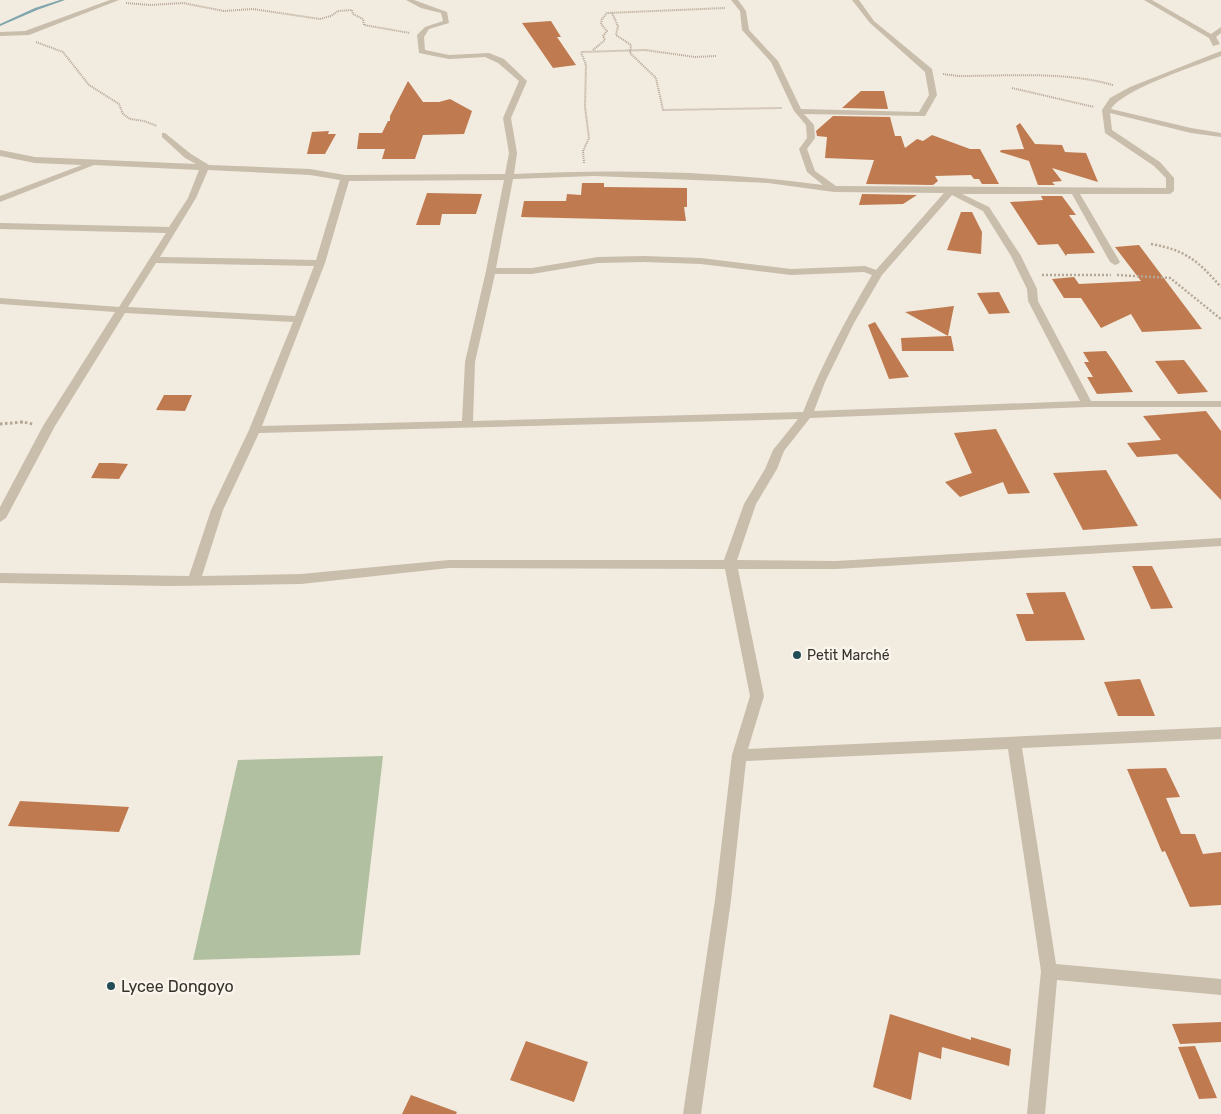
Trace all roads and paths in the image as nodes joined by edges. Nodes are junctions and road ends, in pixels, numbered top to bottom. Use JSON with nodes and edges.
{"nodes":[{"id":1,"x":116,"y":0,"type":"edge"},
{"id":2,"x":409,"y":0,"type":"edge"},
{"id":3,"x":734,"y":0,"type":"edge"},
{"id":4,"x":855,"y":0,"type":"edge"},
{"id":5,"x":1147,"y":0,"type":"edge"},
{"id":6,"x":98,"y":7,"type":"junction"},
{"id":7,"x":743,"y":11,"type":"junction"},
{"id":8,"x":612,"y":13,"type":"junction"},
{"id":9,"x":1221,"y":29,"type":"edge"},
{"id":10,"x":26,"y":33,"type":"junction"},
{"id":11,"x":0,"y":34,"type":"edge"},
{"id":12,"x":420,"y":37,"type":"junction"},
{"id":13,"x":1212,"y":37,"type":"junction"},
{"id":14,"x":592,"y":50,"type":"junction"},
{"id":15,"x":632,"y":50,"type":"junction"},
{"id":16,"x":1221,"y":53,"type":"edge"},
{"id":17,"x":716,"y":56,"type":"dead end"},
{"id":18,"x":929,"y":72,"type":"junction"},
{"id":19,"x":1012,"y":88,"type":"dead end"},
{"id":20,"x":1133,"y":89,"type":"junction"},
{"id":21,"x":1106,"y":110,"type":"junction"},
{"id":22,"x":798,"y":111,"type":"junction"},
{"id":23,"x":1221,"y":135,"type":"edge"},
{"id":24,"x":165,"y":136,"type":"joint"},
{"id":25,"x":0,"y":153,"type":"edge"},
{"id":26,"x":98,"y":162,"type":"junction"},
{"id":27,"x":204,"y":166,"type":"junction"},
{"id":28,"x":581,"y":173,"type":"junction"},
{"id":29,"x":509,"y":177,"type":"junction"},
{"id":30,"x":345,"y":178,"type":"junction"},
{"id":31,"x":834,"y":189,"type":"junction"},
{"id":32,"x":1074,"y":190,"type":"junction"},
{"id":33,"x":951,"y":191,"type":"junction"},
{"id":34,"x":0,"y":199,"type":"edge"},
{"id":35,"x":0,"y":226,"type":"edge"},
{"id":36,"x":172,"y":230,"type":"junction"},
{"id":37,"x":1151,"y":244,"type":"dead end"},
{"id":38,"x":154,"y":260,"type":"junction"},
{"id":39,"x":1115,"y":262,"type":"dead end"},
{"id":40,"x":320,"y":263,"type":"junction"},
{"id":41,"x":1021,"y":267,"type":"junction"},
{"id":42,"x":491,"y":271,"type":"junction"},
{"id":43,"x":878,"y":274,"type":"junction"},
{"id":44,"x":1221,"y":287,"type":"edge"},
{"id":45,"x":0,"y":301,"type":"edge"},
{"id":46,"x":122,"y":310,"type":"junction"},
{"id":47,"x":1221,"y":319,"type":"edge"},
{"id":48,"x":299,"y":320,"type":"junction"},
{"id":49,"x":1087,"y":404,"type":"junction"},
{"id":50,"x":1221,"y":404,"type":"edge"},
{"id":51,"x":807,"y":415,"type":"junction"},
{"id":52,"x":0,"y":424,"type":"edge"},
{"id":53,"x":467,"y":424,"type":"junction"},
{"id":54,"x":49,"y":426,"type":"junction"},
{"id":55,"x":255,"y":430,"type":"junction"},
{"id":56,"x":0,"y":518,"type":"edge"},
{"id":57,"x":1219,"y":546,"type":"edge"},
{"id":58,"x":730,"y":565,"type":"junction"},
{"id":59,"x":0,"y":578,"type":"edge"},
{"id":60,"x":194,"y":580,"type":"junction"},
{"id":61,"x":1221,"y":733,"type":"edge"},
{"id":62,"x":1014,"y":742,"type":"junction"},
{"id":63,"x":740,"y":755,"type":"junction"},
{"id":64,"x":1049,"y":971,"type":"junction"},
{"id":65,"x":1221,"y":987,"type":"edge"},
{"id":66,"x":692,"y":1114,"type":"edge"},
{"id":67,"x":1036,"y":1114,"type":"edge"}],
"edges":[{"from":1,"to":6,"type":"street"},
{"from":2,"to":12,"type":"street"},
{"from":3,"to":7,"type":"street"},
{"from":4,"to":18,"type":"street"},
{"from":5,"to":13,"type":"street"},
{"from":6,"to":10,"type":"street"},
{"from":6,"to":12,"type":"path"},
{"from":7,"to":8,"type":"path"},
{"from":7,"to":22,"type":"street"},
{"from":8,"to":14,"type":"path"},
{"from":8,"to":15,"type":"path"},
{"from":9,"to":13,"type":"street"},
{"from":10,"to":11,"type":"street"},
{"from":10,"to":24,"type":"path"},
{"from":12,"to":29,"type":"street"},
{"from":13,"to":16,"type":"street"},
{"from":14,"to":15,"type":"path"},
{"from":14,"to":28,"type":"path"},
{"from":15,"to":17,"type":"path"},
{"from":15,"to":22,"type":"path"},
{"from":16,"to":20,"type":"street"},
{"from":18,"to":20,"type":"path"},
{"from":18,"to":22,"type":"street"},
{"from":19,"to":21,"type":"path"},
{"from":20,"to":21,"type":"street"},
{"from":21,"to":23,"type":"street"},
{"from":21,"to":32,"type":"street"},
{"from":22,"to":31,"type":"street"},
{"from":24,"to":27,"type":"street"},
{"from":25,"to":26,"type":"street"},
{"from":26,"to":27,"type":"street"},
{"from":26,"to":34,"type":"street"},
{"from":27,"to":30,"type":"street"},
{"from":27,"to":36,"type":"street"},
{"from":28,"to":29,"type":"street"},
{"from":28,"to":31,"type":"street"},
{"from":29,"to":30,"type":"street"},
{"from":29,"to":42,"type":"street"},
{"from":30,"to":40,"type":"street"},
{"from":31,"to":33,"type":"street"},
{"from":32,"to":33,"type":"street"},
{"from":32,"to":39,"type":"street"},
{"from":33,"to":41,"type":"street"},
{"from":33,"to":43,"type":"street"},
{"from":35,"to":36,"type":"street"},
{"from":36,"to":38,"type":"street"},
{"from":37,"to":44,"type":"path"},
{"from":38,"to":40,"type":"street"},
{"from":38,"to":46,"type":"street"},
{"from":40,"to":48,"type":"street"},
{"from":41,"to":47,"type":"path"},
{"from":41,"to":49,"type":"street"},
{"from":42,"to":43,"type":"street"},
{"from":42,"to":53,"type":"street"},
{"from":43,"to":51,"type":"street"},
{"from":45,"to":46,"type":"street"},
{"from":46,"to":48,"type":"street"},
{"from":46,"to":54,"type":"street"},
{"from":48,"to":55,"type":"street"},
{"from":49,"to":50,"type":"street"},
{"from":49,"to":51,"type":"street"},
{"from":51,"to":53,"type":"street"},
{"from":51,"to":58,"type":"street"},
{"from":52,"to":54,"type":"path"},
{"from":53,"to":55,"type":"street"},
{"from":54,"to":56,"type":"street"},
{"from":55,"to":60,"type":"street"},
{"from":57,"to":58,"type":"street"},
{"from":58,"to":60,"type":"street"},
{"from":58,"to":63,"type":"street"},
{"from":59,"to":60,"type":"street"},
{"from":61,"to":62,"type":"street"},
{"from":62,"to":63,"type":"street"},
{"from":62,"to":64,"type":"street"},
{"from":63,"to":66,"type":"street"},
{"from":64,"to":65,"type":"street"},
{"from":64,"to":67,"type":"street"}]}
